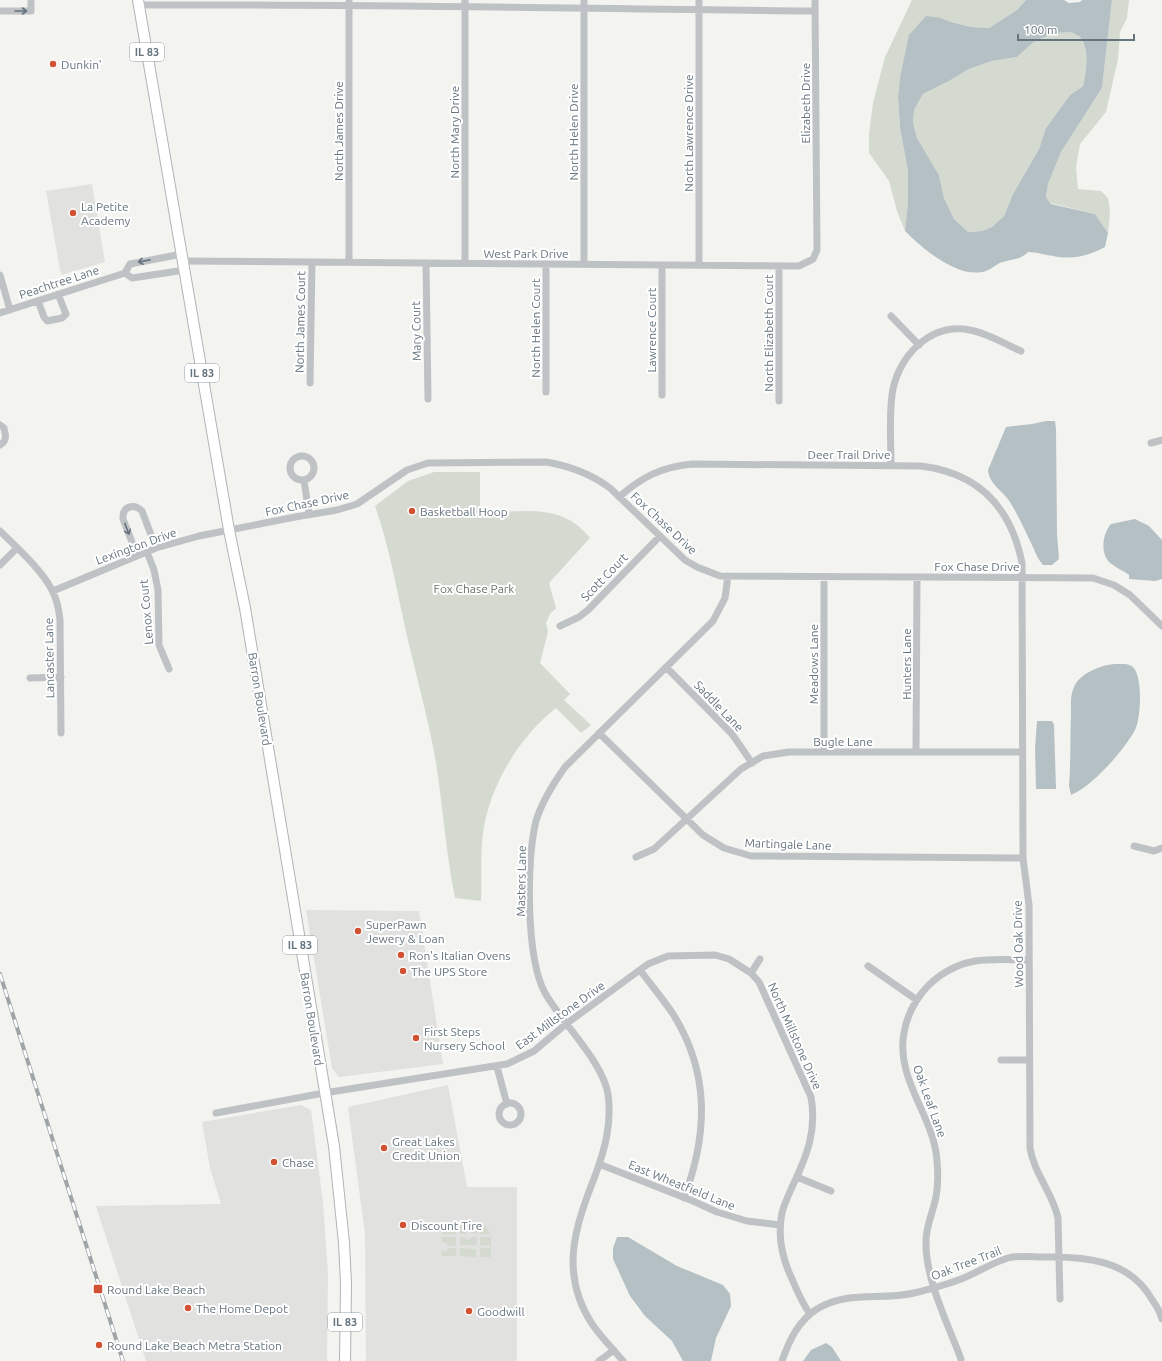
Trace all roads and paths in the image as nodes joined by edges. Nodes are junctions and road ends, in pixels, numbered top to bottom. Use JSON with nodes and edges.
{"nodes":[{"id":1,"x":31,"y":0,"type":"edge"},
{"id":2,"x":465,"y":0,"type":"edge"},
{"id":3,"x":584,"y":0,"type":"edge"},
{"id":4,"x":699,"y":0,"type":"edge"},
{"id":5,"x":815,"y":0,"type":"edge"},
{"id":6,"x":230,"y":2,"type":"edge"},
{"id":7,"x":349,"y":2,"type":"edge"},
{"id":8,"x":139,"y":3,"type":"edge"},
{"id":9,"x":465,"y":8,"type":"junction"},
{"id":10,"x":584,"y":9,"type":"junction"},
{"id":11,"x":699,"y":10,"type":"junction"},
{"id":12,"x":0,"y":11,"type":"edge"},
{"id":13,"x":815,"y":11,"type":"junction"},
{"id":14,"x":816,"y":206,"type":"joint"},
{"id":15,"x":183,"y":261,"type":"junction"},
{"id":16,"x":312,"y":262,"type":"junction"},
{"id":17,"x":349,"y":262,"type":"junction"},
{"id":18,"x":426,"y":263,"type":"junction"},
{"id":19,"x":465,"y":263,"type":"junction"},
{"id":20,"x":546,"y":264,"type":"junction"},
{"id":21,"x":584,"y":264,"type":"junction"},
{"id":22,"x":662,"y":265,"type":"junction"},
{"id":23,"x":699,"y":265,"type":"junction"},
{"id":24,"x":779,"y":266,"type":"junction"},
{"id":25,"x":125,"y":273,"type":"junction"},
{"id":26,"x":0,"y":275,"type":"edge"},
{"id":27,"x":58,"y":294,"type":"junction"},
{"id":28,"x":38,"y":301,"type":"junction"},
{"id":29,"x":10,"y":310,"type":"junction"},
{"id":30,"x":0,"y":313,"type":"edge"},
{"id":31,"x":892,"y":316,"type":"dead end"},
{"id":32,"x":919,"y":345,"type":"junction"},
{"id":33,"x":1021,"y":351,"type":"dead end"},
{"id":34,"x":310,"y":383,"type":"dead end"},
{"id":35,"x":546,"y":392,"type":"dead end"},
{"id":36,"x":662,"y":395,"type":"dead end"},
{"id":37,"x":428,"y":399,"type":"dead end"},
{"id":38,"x":779,"y":400,"type":"dead end"},
{"id":39,"x":0,"y":426,"type":"edge"},
{"id":40,"x":1162,"y":440,"type":"edge"},
{"id":41,"x":1151,"y":443,"type":"dead end"},
{"id":42,"x":0,"y":445,"type":"edge"},
{"id":43,"x":891,"y":466,"type":"junction"},
{"id":44,"x":304,"y":480,"type":"dead end"},
{"id":45,"x":619,"y":497,"type":"junction"},
{"id":46,"x":309,"y":514,"type":"junction"},
{"id":47,"x":230,"y":530,"type":"junction"},
{"id":48,"x":1,"y":533,"type":"edge"},
{"id":49,"x":660,"y":536,"type":"junction"},
{"id":50,"x":17,"y":548,"type":"junction"},
{"id":51,"x":156,"y":548,"type":"junction"},
{"id":52,"x":147,"y":552,"type":"junction"},
{"id":53,"x":137,"y":555,"type":"junction"},
{"id":54,"x":0,"y":565,"type":"edge"},
{"id":55,"x":728,"y":576,"type":"junction"},
{"id":56,"x":824,"y":577,"type":"junction"},
{"id":57,"x":917,"y":577,"type":"junction"},
{"id":58,"x":1022,"y":577,"type":"junction"},
{"id":59,"x":53,"y":591,"type":"junction"},
{"id":60,"x":560,"y":626,"type":"dead end"},
{"id":61,"x":1162,"y":626,"type":"edge"},
{"id":62,"x":666,"y":667,"type":"junction"},
{"id":63,"x":168,"y":669,"type":"dead end"},
{"id":64,"x":60,"y":677,"type":"junction"},
{"id":65,"x":30,"y":678,"type":"dead end"},
{"id":66,"x":61,"y":733,"type":"dead end"},
{"id":67,"x":599,"y":733,"type":"junction"},
{"id":68,"x":916,"y":751,"type":"junction"},
{"id":69,"x":824,"y":752,"type":"junction"},
{"id":70,"x":1022,"y":752,"type":"junction"},
{"id":71,"x":752,"y":763,"type":"junction"},
{"id":72,"x":687,"y":819,"type":"junction"},
{"id":73,"x":1134,"y":846,"type":"dead end"},
{"id":74,"x":1162,"y":848,"type":"edge"},
{"id":75,"x":636,"y":857,"type":"dead end"},
{"id":76,"x":1023,"y":858,"type":"junction"},
{"id":77,"x":760,"y":959,"type":"dead end"},
{"id":78,"x":1029,"y":960,"type":"junction"},
{"id":79,"x":868,"y":966,"type":"dead end"},
{"id":80,"x":640,"y":970,"type":"junction"},
{"id":81,"x":751,"y":972,"type":"junction"},
{"id":82,"x":917,"y":1000,"type":"junction"},
{"id":83,"x":566,"y":1024,"type":"junction"},
{"id":84,"x":1001,"y":1060,"type":"dead end"},
{"id":85,"x":1030,"y":1060,"type":"junction"},
{"id":86,"x":497,"y":1067,"type":"junction"},
{"id":87,"x":324,"y":1093,"type":"junction"},
{"id":88,"x":507,"y":1104,"type":"dead end"},
{"id":89,"x":216,"y":1113,"type":"dead end"},
{"id":90,"x":599,"y":1164,"type":"junction"},
{"id":91,"x":797,"y":1177,"type":"junction"},
{"id":92,"x":831,"y":1191,"type":"dead end"},
{"id":93,"x":684,"y":1198,"type":"junction"},
{"id":94,"x":780,"y":1225,"type":"junction"},
{"id":95,"x":1059,"y":1257,"type":"junction"},
{"id":96,"x":935,"y":1287,"type":"junction"},
{"id":97,"x":1060,"y":1299,"type":"dead end"},
{"id":98,"x":810,"y":1314,"type":"junction"},
{"id":99,"x":1162,"y":1320,"type":"edge"},
{"id":100,"x":614,"y":1350,"type":"junction"},
{"id":101,"x":961,"y":1359,"type":"dead end"},
{"id":102,"x":345,"y":1361,"type":"edge"},
{"id":103,"x":600,"y":1361,"type":"edge"},
{"id":104,"x":623,"y":1361,"type":"edge"},
{"id":105,"x":782,"y":1361,"type":"edge"}],
"edges":[{"from":12,"to":1,"type":"street","one_way":true},
{"from":2,"to":9,"type":"street","name":"North Mary Drive"},
{"from":3,"to":10,"type":"street","name":"North Helen Drive"},
{"from":4,"to":11,"type":"street","name":"North Lawrence Drive"},
{"from":5,"to":13,"type":"street","name":"Elizabeth Drive"},
{"from":6,"to":7,"type":"street"},
{"from":6,"to":8,"type":"street"},
{"from":7,"to":9,"type":"street"},
{"from":7,"to":17,"type":"street","name":"North James Drive"},
{"from":8,"to":15,"type":"main road","number":"IL 83"},
{"from":9,"to":10,"type":"street"},
{"from":9,"to":19,"type":"street","name":"North Mary Drive"},
{"from":10,"to":11,"type":"street"},
{"from":10,"to":21,"type":"street","name":"North Helen Drive"},
{"from":11,"to":13,"type":"street"},
{"from":11,"to":23,"type":"street","name":"North Lawrence Drive"},
{"from":13,"to":14,"type":"street","name":"Elizabeth Drive"},
{"from":14,"to":24,"type":"street","name":"West Park Drive"},
{"from":15,"to":16,"type":"street","name":"West Park Drive"},
{"from":15,"to":25,"type":"street","name":"Peachtree Lane"},
{"from":15,"to":25,"type":"street","name":"Peachtree Lane","one_way":true},
{"from":15,"to":47,"type":"main road","number":"IL 83"},
{"from":16,"to":17,"type":"street","name":"West Park Drive"},
{"from":16,"to":34,"type":"street","name":"North James Court"},
{"from":17,"to":18,"type":"street","name":"West Park Drive"},
{"from":18,"to":19,"type":"street","name":"West Park Drive"},
{"from":18,"to":37,"type":"street","name":"Mary Court"},
{"from":19,"to":20,"type":"street","name":"West Park Drive"},
{"from":20,"to":21,"type":"street","name":"West Park Drive"},
{"from":20,"to":35,"type":"street","name":"North Helen Court"},
{"from":21,"to":22,"type":"street","name":"West Park Drive"},
{"from":22,"to":23,"type":"street","name":"West Park Drive"},
{"from":22,"to":36,"type":"street","name":"Lawrence Court"},
{"from":23,"to":24,"type":"street","name":"West Park Drive"},
{"from":24,"to":38,"type":"street","name":"North Elizabeth Court"},
{"from":25,"to":27,"type":"street","name":"Peachtree Lane"},
{"from":26,"to":29,"type":"street"},
{"from":27,"to":28,"type":"street","name":"Peachtree Lane"},
{"from":27,"to":28,"type":"street"},
{"from":28,"to":29,"type":"street","name":"Peachtree Lane"},
{"from":29,"to":30,"type":"street","name":"Peachtree Lane"},
{"from":31,"to":32,"type":"street"},
{"from":32,"to":33,"type":"street"},
{"from":32,"to":43,"type":"street"},
{"from":39,"to":42,"type":"street"},
{"from":40,"to":41,"type":"street"},
{"from":43,"to":45,"type":"street","name":"Deer Trail Drive"},
{"from":43,"to":58,"type":"street","name":"Deer Trail Drive"},
{"from":44,"to":46,"type":"street"},
{"from":45,"to":46,"type":"street","name":"Fox Chase Drive"},
{"from":45,"to":49,"type":"street","name":"Fox Chase Drive"},
{"from":46,"to":47,"type":"street","name":"Fox Chase Drive"},
{"from":47,"to":51,"type":"street","name":"Lexington Drive"},
{"from":47,"to":87,"type":"main road","name":"Barron Boulevard","number":"IL 83"},
{"from":48,"to":50,"type":"street","name":"Lancaster Lane"},
{"from":49,"to":55,"type":"street","name":"Fox Chase Drive"},
{"from":49,"to":60,"type":"street","name":"Scott Court"},
{"from":50,"to":54,"type":"street"},
{"from":50,"to":59,"type":"street","name":"Lancaster Lane"},
{"from":51,"to":52,"type":"street","name":"Lexington Drive"},
{"from":51,"to":53,"type":"street","one_way":true},
{"from":52,"to":53,"type":"street","name":"Lexington Drive"},
{"from":52,"to":63,"type":"street","name":"Lenox Court"},
{"from":53,"to":59,"type":"street","name":"Lexington Drive"},
{"from":55,"to":56,"type":"street","name":"Fox Chase Drive"},
{"from":55,"to":62,"type":"street","name":"Masters Lane"},
{"from":56,"to":57,"type":"street","name":"Fox Chase Drive"},
{"from":56,"to":69,"type":"street","name":"Meadows Lane"},
{"from":57,"to":58,"type":"street","name":"Fox Chase Drive"},
{"from":57,"to":68,"type":"street","name":"Hunters Lane"},
{"from":58,"to":61,"type":"street","name":"Fox Chase Drive"},
{"from":58,"to":70,"type":"street","name":"Wood Oak Drive"},
{"from":59,"to":64,"type":"street","name":"Lancaster Lane"},
{"from":62,"to":67,"type":"street","name":"Masters Lane"},
{"from":62,"to":71,"type":"street","name":"Saddle Lane"},
{"from":64,"to":65,"type":"street"},
{"from":64,"to":66,"type":"street","name":"Lancaster Lane"},
{"from":67,"to":72,"type":"street","name":"Martingale Lane"},
{"from":67,"to":83,"type":"street","name":"Masters Lane"},
{"from":68,"to":69,"type":"street","name":"Bugle Lane"},
{"from":68,"to":70,"type":"street","name":"Bugle Lane"},
{"from":69,"to":71,"type":"street","name":"Bugle Lane"},
{"from":70,"to":76,"type":"street","name":"Wood Oak Drive"},
{"from":71,"to":72,"type":"street","name":"Bugle Lane"},
{"from":72,"to":75,"type":"street","name":"Bugle Lane"},
{"from":72,"to":76,"type":"street","name":"Martingale Lane"},
{"from":73,"to":74,"type":"street"},
{"from":76,"to":78,"type":"street","name":"Wood Oak Drive"},
{"from":77,"to":81,"type":"street"},
{"from":78,"to":82,"type":"street","name":"Oak Leaf Lane"},
{"from":78,"to":85,"type":"street","name":"Wood Oak Drive"},
{"from":79,"to":82,"type":"street"},
{"from":80,"to":81,"type":"street","name":"East Millstone Drive"},
{"from":80,"to":83,"type":"street","name":"East Millstone Drive"},
{"from":80,"to":93,"type":"street"},
{"from":81,"to":91,"type":"street","name":"North Millstone Drive"},
{"from":82,"to":96,"type":"street","name":"Oak Leaf Lane"},
{"from":83,"to":86,"type":"street","name":"East Millstone Drive"},
{"from":83,"to":90,"type":"street","name":"Masters Lane"},
{"from":84,"to":85,"type":"street"},
{"from":85,"to":95,"type":"street","name":"Wood Oak Drive"},
{"from":86,"to":87,"type":"street","name":"East Millstone Drive"},
{"from":86,"to":88,"type":"street"},
{"from":87,"to":89,"type":"street","name":"East Millstone Drive"},
{"from":87,"to":102,"type":"main road","name":"Barron Boulevard","number":"IL 83"},
{"from":90,"to":93,"type":"street","name":"East Wheatfield Lane"},
{"from":90,"to":100,"type":"street","name":"Masters Lane"},
{"from":91,"to":92,"type":"street"},
{"from":91,"to":94,"type":"street","name":"North Millstone Drive"},
{"from":93,"to":94,"type":"street","name":"East Wheatfield Lane"},
{"from":94,"to":98,"type":"street","name":"North Millstone Drive"},
{"from":95,"to":96,"type":"street","name":"Oak Tree Trail"},
{"from":95,"to":97,"type":"street","name":"Wood Oak Drive"},
{"from":95,"to":99,"type":"street","name":"Oak Tree Trail"},
{"from":96,"to":98,"type":"street","name":"Oak Tree Trail"},
{"from":96,"to":101,"type":"street","name":"Oak Leaf Lane"},
{"from":98,"to":105,"type":"street","name":"Oak Tree Trail"},
{"from":100,"to":103,"type":"street"},
{"from":100,"to":104,"type":"street","name":"Masters Lane"}]}
